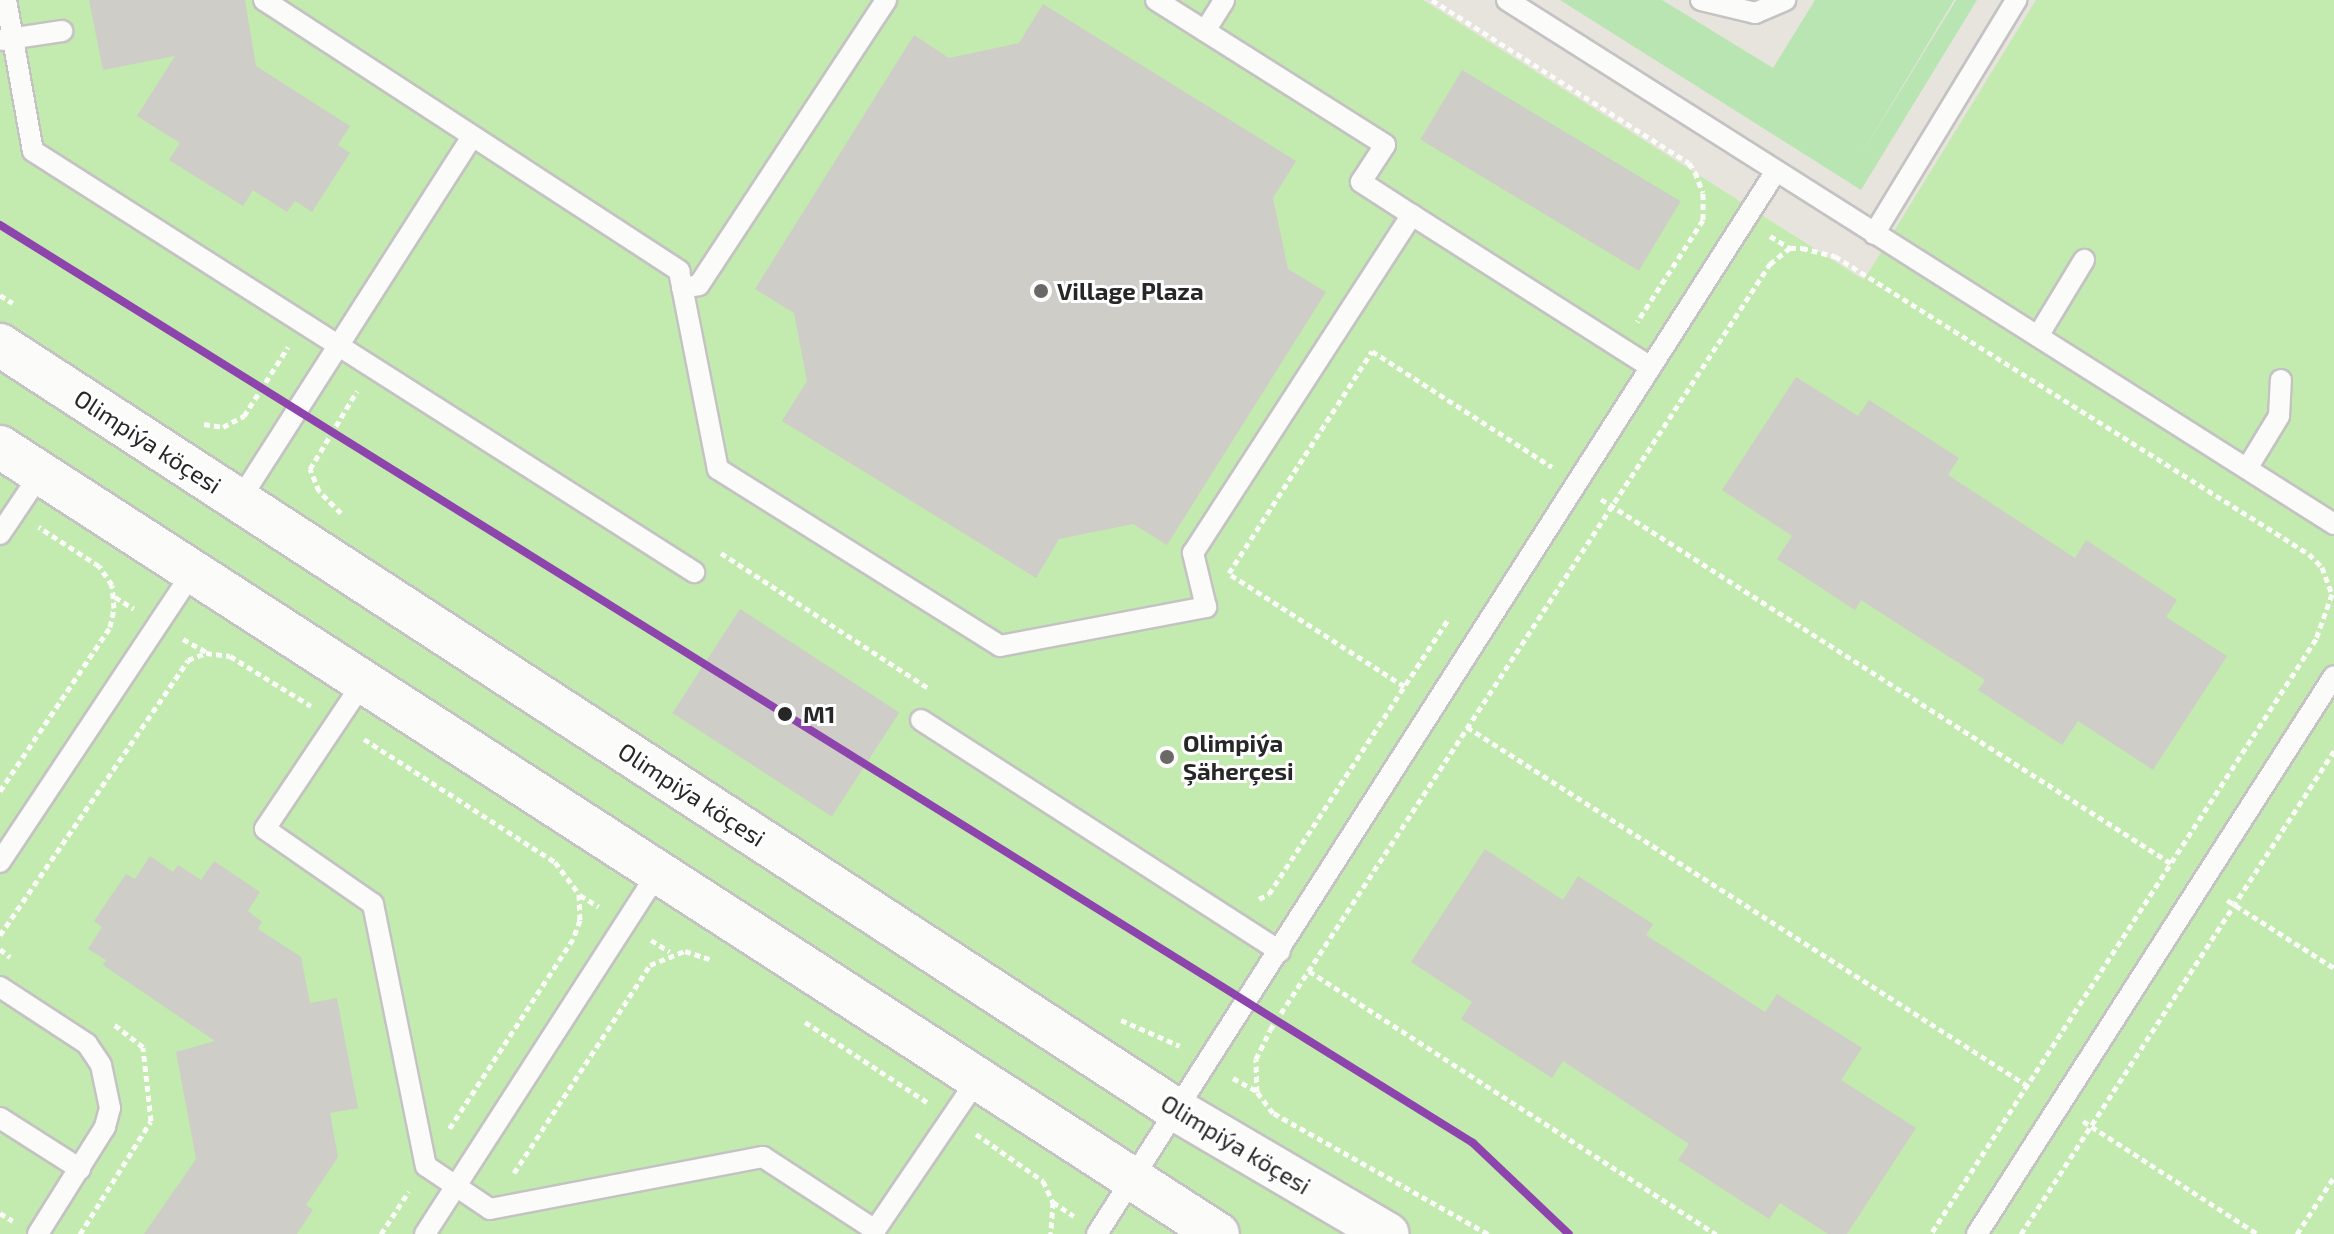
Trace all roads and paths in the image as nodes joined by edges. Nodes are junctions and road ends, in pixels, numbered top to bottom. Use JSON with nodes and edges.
{"nodes":[{"id":1,"x":6,"y":0,"type":"edge"},
{"id":2,"x":264,"y":0,"type":"edge"},
{"id":3,"x":886,"y":0,"type":"edge"},
{"id":4,"x":1156,"y":0,"type":"edge"},
{"id":5,"x":1224,"y":0,"type":"edge"},
{"id":6,"x":1432,"y":0,"type":"edge"},
{"id":7,"x":1507,"y":0,"type":"edge"},
{"id":8,"x":1701,"y":0,"type":"edge"},
{"id":9,"x":1785,"y":0,"type":"edge"},
{"id":10,"x":2016,"y":0,"type":"edge"},
{"id":11,"x":62,"y":31,"type":"dead end"},
{"id":12,"x":1205,"y":31,"type":"junction"},
{"id":13,"x":6,"y":40,"type":"edge"},
{"id":14,"x":472,"y":137,"type":"junction"},
{"id":15,"x":1776,"y":171,"type":"junction"},
{"id":16,"x":1412,"y":215,"type":"junction"},
{"id":17,"x":1874,"y":234,"type":"junction"},
{"id":18,"x":2084,"y":260,"type":"dead end"},
{"id":19,"x":682,"y":288,"type":"junction"},
{"id":20,"x":0,"y":295,"type":"edge"},
{"id":21,"x":25,"y":311,"type":"dead end"},
{"id":22,"x":1643,"y":313,"type":"dead end"},
{"id":23,"x":2038,"y":336,"type":"junction"},
{"id":24,"x":0,"y":345,"type":"edge"},
{"id":25,"x":340,"y":346,"type":"junction"},
{"id":26,"x":287,"y":349,"type":"dead end"},
{"id":27,"x":1651,"y":367,"type":"junction"},
{"id":28,"x":2281,"y":380,"type":"dead end"},
{"id":29,"x":356,"y":392,"type":"dead end"},
{"id":30,"x":196,"y":421,"type":"dead end"},
{"id":31,"x":0,"y":447,"type":"edge"},
{"id":32,"x":2248,"y":467,"type":"junction"},
{"id":33,"x":41,"y":473,"type":"junction"},
{"id":34,"x":1577,"y":483,"type":"junction"},
{"id":35,"x":239,"y":501,"type":"junction"},
{"id":36,"x":1612,"y":506,"type":"junction"},
{"id":37,"x":15,"y":512,"type":"junction"},
{"id":38,"x":351,"y":521,"type":"dead end"},
{"id":39,"x":2334,"y":524,"type":"edge"},
{"id":40,"x":0,"y":534,"type":"edge"},
{"id":41,"x":193,"y":571,"type":"junction"},
{"id":42,"x":694,"y":572,"type":"dead end"},
{"id":43,"x":2333,"y":595,"type":"edge"},
{"id":44,"x":2334,"y":676,"type":"edge"},
{"id":45,"x":364,"y":681,"type":"junction"},
{"id":46,"x":1436,"y":707,"type":"junction"},
{"id":47,"x":921,"y":720,"type":"dead end"},
{"id":48,"x":1467,"y":727,"type":"junction"},
{"id":49,"x":2334,"y":751,"type":"edge"},
{"id":50,"x":0,"y":791,"type":"edge"},
{"id":51,"x":0,"y":862,"type":"edge"},
{"id":52,"x":2171,"y":864,"type":"junction"},
{"id":53,"x":659,"y":871,"type":"junction"},
{"id":54,"x":2201,"y":883,"type":"junction"},
{"id":55,"x":2234,"y":905,"type":"junction"},
{"id":56,"x":568,"y":947,"type":"dead end"},
{"id":57,"x":1280,"y":951,"type":"junction"},
{"id":58,"x":722,"y":967,"type":"dead end"},
{"id":59,"x":2334,"y":968,"type":"edge"},
{"id":60,"x":1309,"y":971,"type":"junction"},
{"id":61,"x":0,"y":987,"type":"edge"},
{"id":62,"x":1115,"y":1016,"type":"dead end"},
{"id":63,"x":802,"y":1020,"type":"dead end"},
{"id":64,"x":1161,"y":1034,"type":"dead end"},
{"id":65,"x":977,"y":1080,"type":"junction"},
{"id":66,"x":2027,"y":1085,"type":"junction"},
{"id":67,"x":2059,"y":1107,"type":"junction"},
{"id":68,"x":1178,"y":1111,"type":"junction"},
{"id":69,"x":0,"y":1118,"type":"edge"},
{"id":70,"x":952,"y":1119,"type":"junction"},
{"id":71,"x":2090,"y":1126,"type":"junction"},
{"id":72,"x":426,"y":1166,"type":"junction"},
{"id":73,"x":80,"y":1169,"type":"junction"},
{"id":74,"x":2334,"y":1177,"type":"edge"},
{"id":75,"x":1131,"y":1181,"type":"junction"},
{"id":76,"x":456,"y":1186,"type":"junction"},
{"id":77,"x":490,"y":1209,"type":"junction"},
{"id":78,"x":0,"y":1213,"type":"edge"},
{"id":79,"x":10,"y":1219,"type":"dead end"},
{"id":80,"x":38,"y":1234,"type":"edge"},
{"id":81,"x":381,"y":1234,"type":"edge"},
{"id":82,"x":425,"y":1234,"type":"edge"},
{"id":83,"x":1051,"y":1234,"type":"edge"},
{"id":84,"x":1097,"y":1234,"type":"edge"},
{"id":85,"x":1218,"y":1234,"type":"edge"},
{"id":86,"x":1388,"y":1234,"type":"edge"},
{"id":87,"x":1488,"y":1234,"type":"edge"},
{"id":88,"x":1716,"y":1234,"type":"edge"},
{"id":89,"x":1931,"y":1234,"type":"edge"},
{"id":90,"x":1977,"y":1234,"type":"edge"},
{"id":91,"x":2021,"y":1234,"type":"edge"},
{"id":92,"x":2258,"y":1234,"type":"edge"},
{"id":93,"x":2297,"y":1234,"type":"edge"}],
"edges":[{"from":1,"to":13,"type":"lane"},
{"from":2,"to":14,"type":"lane"},
{"from":3,"to":19,"type":"lane"},
{"from":4,"to":12,"type":"lane"},
{"from":5,"to":12,"type":"lane"},
{"from":6,"to":22,"type":"path"},
{"from":7,"to":15,"type":"lane"},
{"from":8,"to":9,"type":"lane"},
{"from":10,"to":17,"type":"lane"},
{"from":11,"to":13,"type":"lane"},
{"from":12,"to":16,"type":"lane"},
{"from":13,"to":25,"type":"lane"},
{"from":14,"to":19,"type":"lane"},
{"from":14,"to":25,"type":"lane"},
{"from":15,"to":17,"type":"lane"},
{"from":15,"to":27,"type":"lane"},
{"from":16,"to":19,"type":"lane"},
{"from":16,"to":27,"type":"lane"},
{"from":17,"to":23,"type":"lane"},
{"from":18,"to":23,"type":"lane"},
{"from":20,"to":21,"type":"path"},
{"from":23,"to":32,"type":"lane"},
{"from":24,"to":35,"type":"street","name":"Olimpiýa köçesi"},
{"from":25,"to":35,"type":"lane"},
{"from":25,"to":42,"type":"lane"},
{"from":26,"to":30,"type":"path"},
{"from":27,"to":34,"type":"lane"},
{"from":28,"to":32,"type":"lane"},
{"from":29,"to":38,"type":"path"},
{"from":31,"to":33,"type":"street"},
{"from":32,"to":39,"type":"lane"},
{"from":33,"to":37,"type":"lane"},
{"from":33,"to":41,"type":"street"},
{"from":34,"to":36,"type":"path"},
{"from":34,"to":46,"type":"lane"},
{"from":34,"to":46,"type":"path"},
{"from":35,"to":68,"type":"street","name":"Olimpiýa köçesi"},
{"from":36,"to":43,"type":"path"},
{"from":36,"to":48,"type":"path"},
{"from":36,"to":52,"type":"path"},
{"from":37,"to":40,"type":"lane"},
{"from":37,"to":50,"type":"path"},
{"from":41,"to":45,"type":"street"},
{"from":41,"to":51,"type":"lane"},
{"from":43,"to":52,"type":"path"},
{"from":44,"to":54,"type":"lane"},
{"from":45,"to":53,"type":"street"},
{"from":45,"to":72,"type":"lane"},
{"from":46,"to":48,"type":"path"},
{"from":46,"to":57,"type":"lane"},
{"from":47,"to":57,"type":"lane"},
{"from":48,"to":60,"type":"path"},
{"from":48,"to":66,"type":"path"},
{"from":49,"to":55,"type":"path"},
{"from":52,"to":54,"type":"path"},
{"from":52,"to":66,"type":"path"},
{"from":53,"to":65,"type":"street"},
{"from":53,"to":76,"type":"lane"},
{"from":54,"to":55,"type":"path"},
{"from":54,"to":67,"type":"lane"},
{"from":55,"to":59,"type":"path"},
{"from":55,"to":71,"type":"path"},
{"from":56,"to":72,"type":"path"},
{"from":57,"to":68,"type":"lane"},
{"from":58,"to":77,"type":"path"},
{"from":60,"to":87,"type":"path"},
{"from":60,"to":88,"type":"path"},
{"from":61,"to":73,"type":"lane"},
{"from":62,"to":64,"type":"path"},
{"from":63,"to":70,"type":"path"},
{"from":65,"to":70,"type":"lane"},
{"from":65,"to":75,"type":"street"},
{"from":66,"to":67,"type":"path"},
{"from":66,"to":89,"type":"path"},
{"from":67,"to":71,"type":"path"},
{"from":67,"to":90,"type":"lane"},
{"from":68,"to":75,"type":"lane"},
{"from":68,"to":86,"type":"street","name":"Olimpiýa köçesi"},
{"from":69,"to":73,"type":"lane"},
{"from":70,"to":77,"type":"lane"},
{"from":70,"to":83,"type":"path"},
{"from":71,"to":91,"type":"path"},
{"from":71,"to":92,"type":"path"},
{"from":72,"to":76,"type":"lane"},
{"from":72,"to":81,"type":"path"},
{"from":73,"to":80,"type":"lane"},
{"from":74,"to":93,"type":"path"},
{"from":75,"to":84,"type":"lane"},
{"from":75,"to":85,"type":"street"},
{"from":76,"to":77,"type":"lane"},
{"from":76,"to":82,"type":"lane"},
{"from":78,"to":79,"type":"path"}]}
